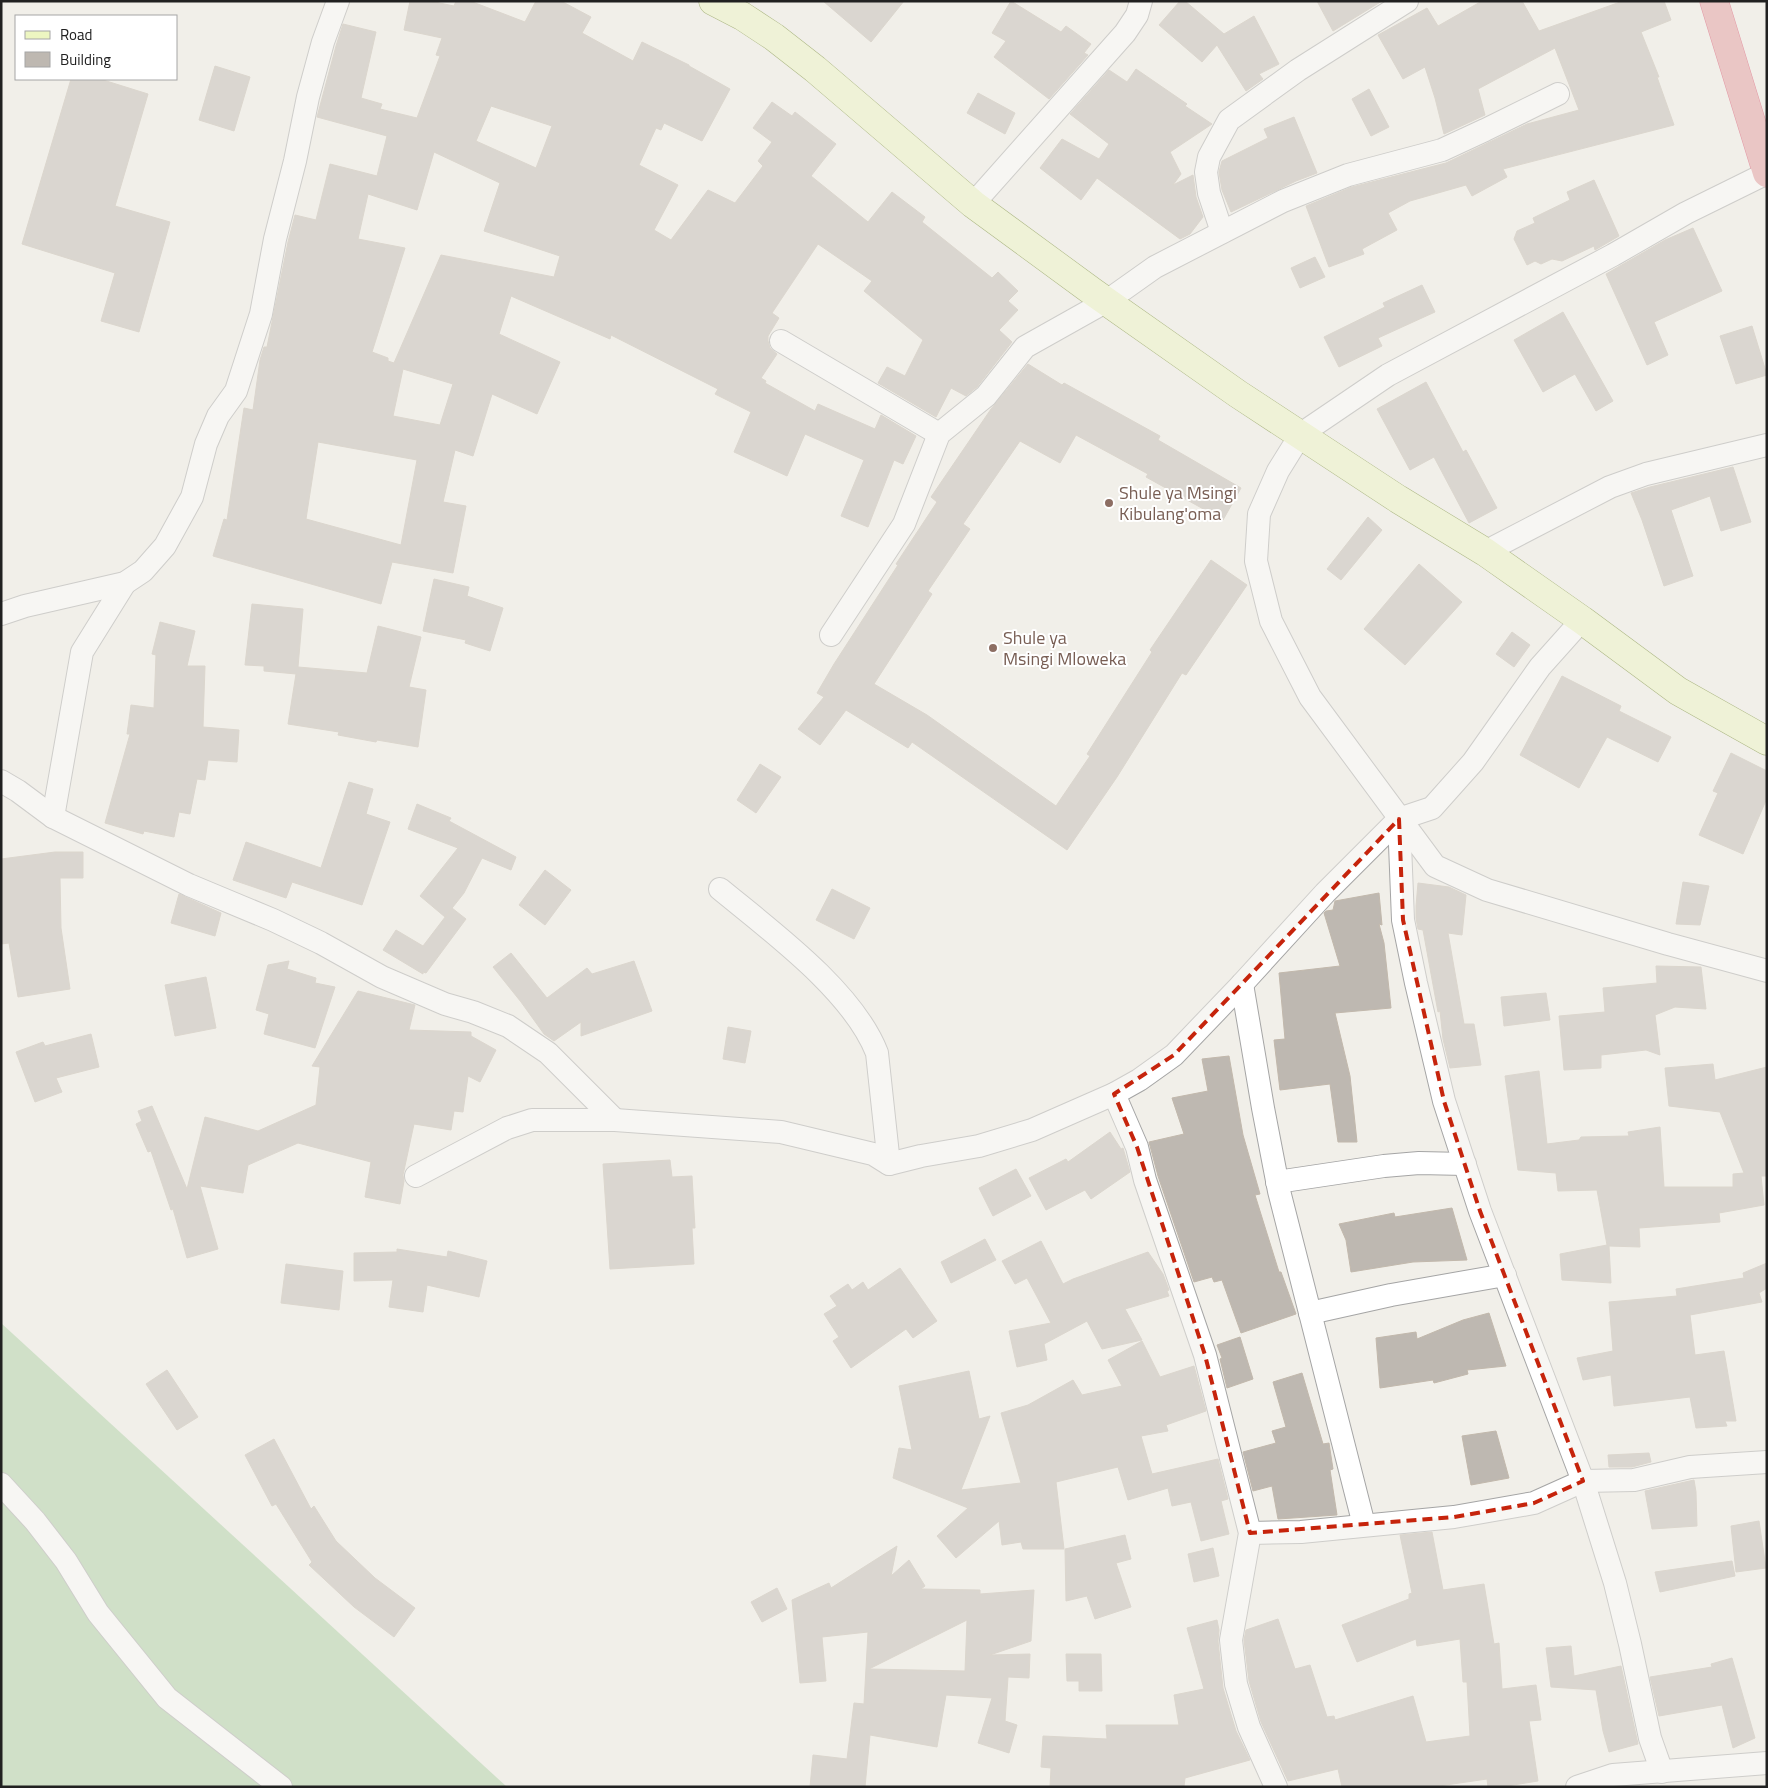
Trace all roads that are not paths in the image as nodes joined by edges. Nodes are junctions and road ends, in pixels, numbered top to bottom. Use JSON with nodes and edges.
{"nodes":[{"id":1,"x":338,"y":1,"type":"edge"},
{"id":2,"x":713,"y":1,"type":"edge"},
{"id":3,"x":1141,"y":1,"type":"edge"},
{"id":4,"x":1407,"y":1,"type":"edge"},
{"id":5,"x":1714,"y":1,"type":"edge"},
{"id":6,"x":1558,"y":94,"type":"dead end"},
{"id":7,"x":1767,"y":173,"type":"edge"},
{"id":8,"x":973,"y":204,"type":"junction"},
{"id":9,"x":1222,"y":232,"type":"junction"},
{"id":10,"x":1106,"y":301,"type":"junction"},
{"id":11,"x":781,"y":341,"type":"dead end"},
{"id":12,"x":939,"y":434,"type":"junction"},
{"id":13,"x":1301,"y":434,"type":"junction"},
{"id":14,"x":1767,"y":445,"type":"edge"},
{"id":15,"x":1486,"y":552,"type":"junction"},
{"id":16,"x":125,"y":583,"type":"junction"},
{"id":17,"x":1,"y":614,"type":"edge"},
{"id":18,"x":1582,"y":620,"type":"junction"},
{"id":19,"x":831,"y":635,"type":"dead end"},
{"id":20,"x":1767,"y":740,"type":"edge"},
{"id":21,"x":1,"y":782,"type":"edge"},
{"id":22,"x":53,"y":816,"type":"junction"},
{"id":23,"x":1399,"y":819,"type":"junction"},
{"id":24,"x":720,"y":889,"type":"dead end"},
{"id":25,"x":1767,"y":971,"type":"edge"},
{"id":26,"x":1242,"y":984,"type":"junction"},
{"id":27,"x":1114,"y":1094,"type":"junction"},
{"id":28,"x":615,"y":1120,"type":"junction"},
{"id":29,"x":888,"y":1164,"type":"junction"},
{"id":30,"x":1465,"y":1164,"type":"junction"},
{"id":31,"x":416,"y":1176,"type":"dead end"},
{"id":32,"x":1277,"y":1182,"type":"junction"},
{"id":33,"x":1505,"y":1275,"type":"junction"},
{"id":34,"x":1310,"y":1313,"type":"junction"},
{"id":35,"x":1767,"y":1462,"type":"edge"},
{"id":36,"x":1583,"y":1481,"type":"junction"},
{"id":37,"x":1,"y":1484,"type":"edge"},
{"id":38,"x":1364,"y":1525,"type":"junction"},
{"id":39,"x":1250,"y":1534,"type":"junction"},
{"id":40,"x":1767,"y":1763,"type":"edge"},
{"id":41,"x":1662,"y":1772,"type":"junction"},
{"id":42,"x":282,"y":1787,"type":"edge"},
{"id":43,"x":1276,"y":1787,"type":"edge"},
{"id":44,"x":1576,"y":1787,"type":"edge"}],
"edges":[{"from":1,"to":16,"type":"street"},
{"from":2,"to":8,"type":"main road"},
{"from":3,"to":8,"type":"street"},
{"from":4,"to":9,"type":"street"},
{"from":5,"to":7,"type":"highway"},
{"from":6,"to":9,"type":"street"},
{"from":7,"to":13,"type":"street"},
{"from":8,"to":10,"type":"main road"},
{"from":9,"to":10,"type":"street"},
{"from":10,"to":12,"type":"street"},
{"from":10,"to":13,"type":"main road"},
{"from":11,"to":12,"type":"street"},
{"from":12,"to":19,"type":"street"},
{"from":13,"to":15,"type":"main road"},
{"from":13,"to":23,"type":"street"},
{"from":14,"to":15,"type":"street"},
{"from":15,"to":18,"type":"main road"},
{"from":16,"to":17,"type":"street"},
{"from":16,"to":22,"type":"street"},
{"from":18,"to":20,"type":"main road"},
{"from":18,"to":23,"type":"street"},
{"from":21,"to":22,"type":"street"},
{"from":22,"to":28,"type":"street"},
{"from":23,"to":25,"type":"street"},
{"from":23,"to":26,"type":"street"},
{"from":23,"to":30,"type":"street"},
{"from":24,"to":29,"type":"street"},
{"from":26,"to":27,"type":"street"},
{"from":26,"to":32,"type":"street"},
{"from":27,"to":29,"type":"street"},
{"from":27,"to":39,"type":"street"},
{"from":28,"to":29,"type":"street"},
{"from":28,"to":31,"type":"street"},
{"from":30,"to":32,"type":"street"},
{"from":30,"to":33,"type":"street"},
{"from":32,"to":34,"type":"street"},
{"from":33,"to":34,"type":"street"},
{"from":33,"to":36,"type":"street"},
{"from":34,"to":38,"type":"street"},
{"from":35,"to":36,"type":"street"},
{"from":36,"to":38,"type":"street"},
{"from":36,"to":41,"type":"street"},
{"from":37,"to":42,"type":"street"},
{"from":38,"to":39,"type":"street"},
{"from":39,"to":43,"type":"street"},
{"from":40,"to":41,"type":"street"},
{"from":41,"to":44,"type":"street"}]}
